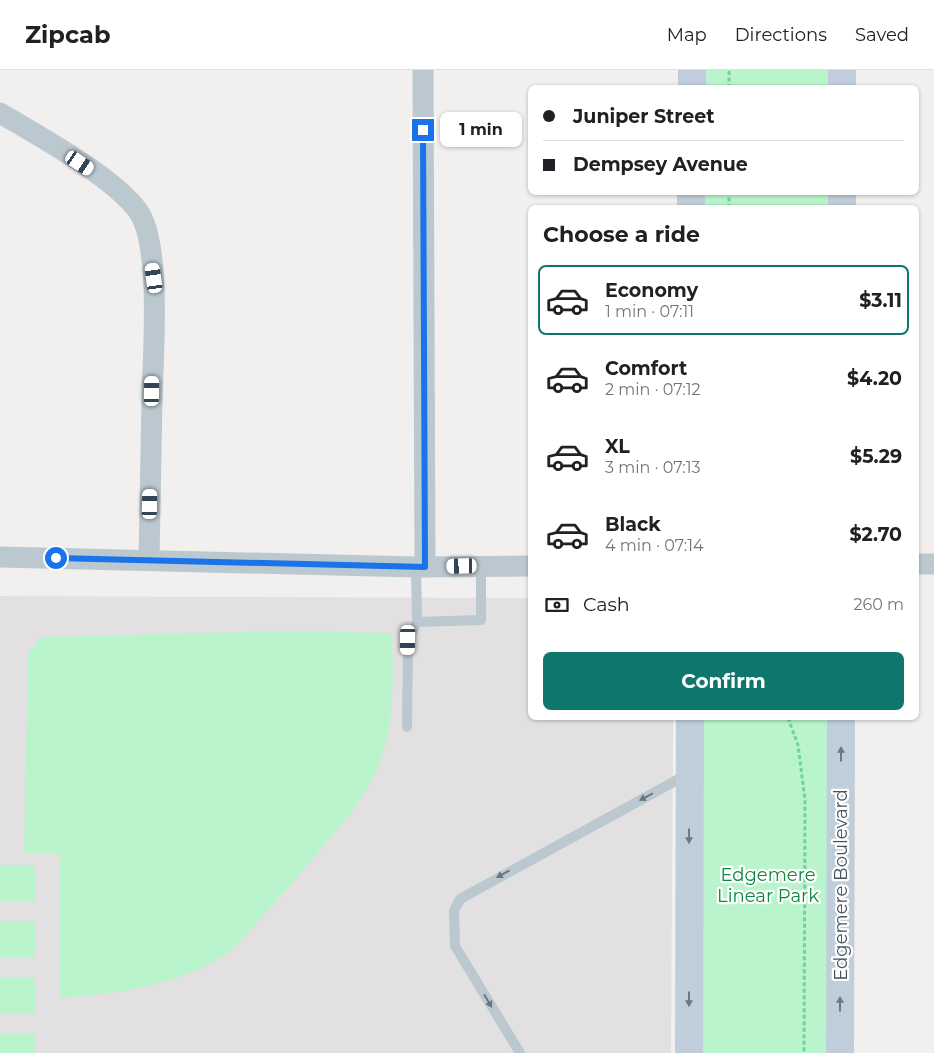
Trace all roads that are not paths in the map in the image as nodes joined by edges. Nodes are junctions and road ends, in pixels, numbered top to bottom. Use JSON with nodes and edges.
{"nodes":[{"id":1,"x":423,"y":70,"type":"edge"},
{"id":2,"x":692,"y":70,"type":"edge"},
{"id":3,"x":842,"y":70,"type":"edge"},
{"id":4,"x":692,"y":85,"type":"edge"},
{"id":5,"x":842,"y":85,"type":"edge"},
{"id":6,"x":0,"y":112,"type":"edge"},
{"id":7,"x":0,"y":556,"type":"edge"},
{"id":8,"x":149,"y":560,"type":"junction"},
{"id":9,"x":919,"y":564,"type":"edge"},
{"id":10,"x":934,"y":564,"type":"edge"},
{"id":11,"x":481,"y":566,"type":"junction"},
{"id":12,"x":528,"y":566,"type":"edge"},
{"id":13,"x":420,"y":567,"type":"junction"},
{"id":14,"x":417,"y":622,"type":"junction"},
{"id":15,"x":690,"y":720,"type":"edge"},
{"id":16,"x":841,"y":720,"type":"edge"},
{"id":17,"x":407,"y":727,"type":"dead end"},
{"id":18,"x":689,"y":774,"type":"junction"},
{"id":19,"x":520,"y":1053,"type":"edge"},
{"id":20,"x":689,"y":1053,"type":"edge"},
{"id":21,"x":840,"y":1053,"type":"edge"}],
"edges":[{"from":1,"to":13,"type":"street"},
{"from":2,"to":4,"type":"main road"},
{"from":3,"to":5,"type":"main road"},
{"from":6,"to":8,"type":"street"},
{"from":7,"to":8,"type":"street"},
{"from":8,"to":13,"type":"street"},
{"from":9,"to":10,"type":"street"},
{"from":11,"to":12,"type":"street"},
{"from":11,"to":13,"type":"street"},
{"from":11,"to":14,"type":"lane"},
{"from":13,"to":14,"type":"lane"},
{"from":14,"to":17,"type":"lane"},
{"from":15,"to":18,"type":"main road"},
{"from":21,"to":16,"type":"main road","name":"Edgemere Boulevard","one_way":true},
{"from":18,"to":19,"type":"lane","one_way":true},
{"from":18,"to":20,"type":"main road","one_way":true}]}
